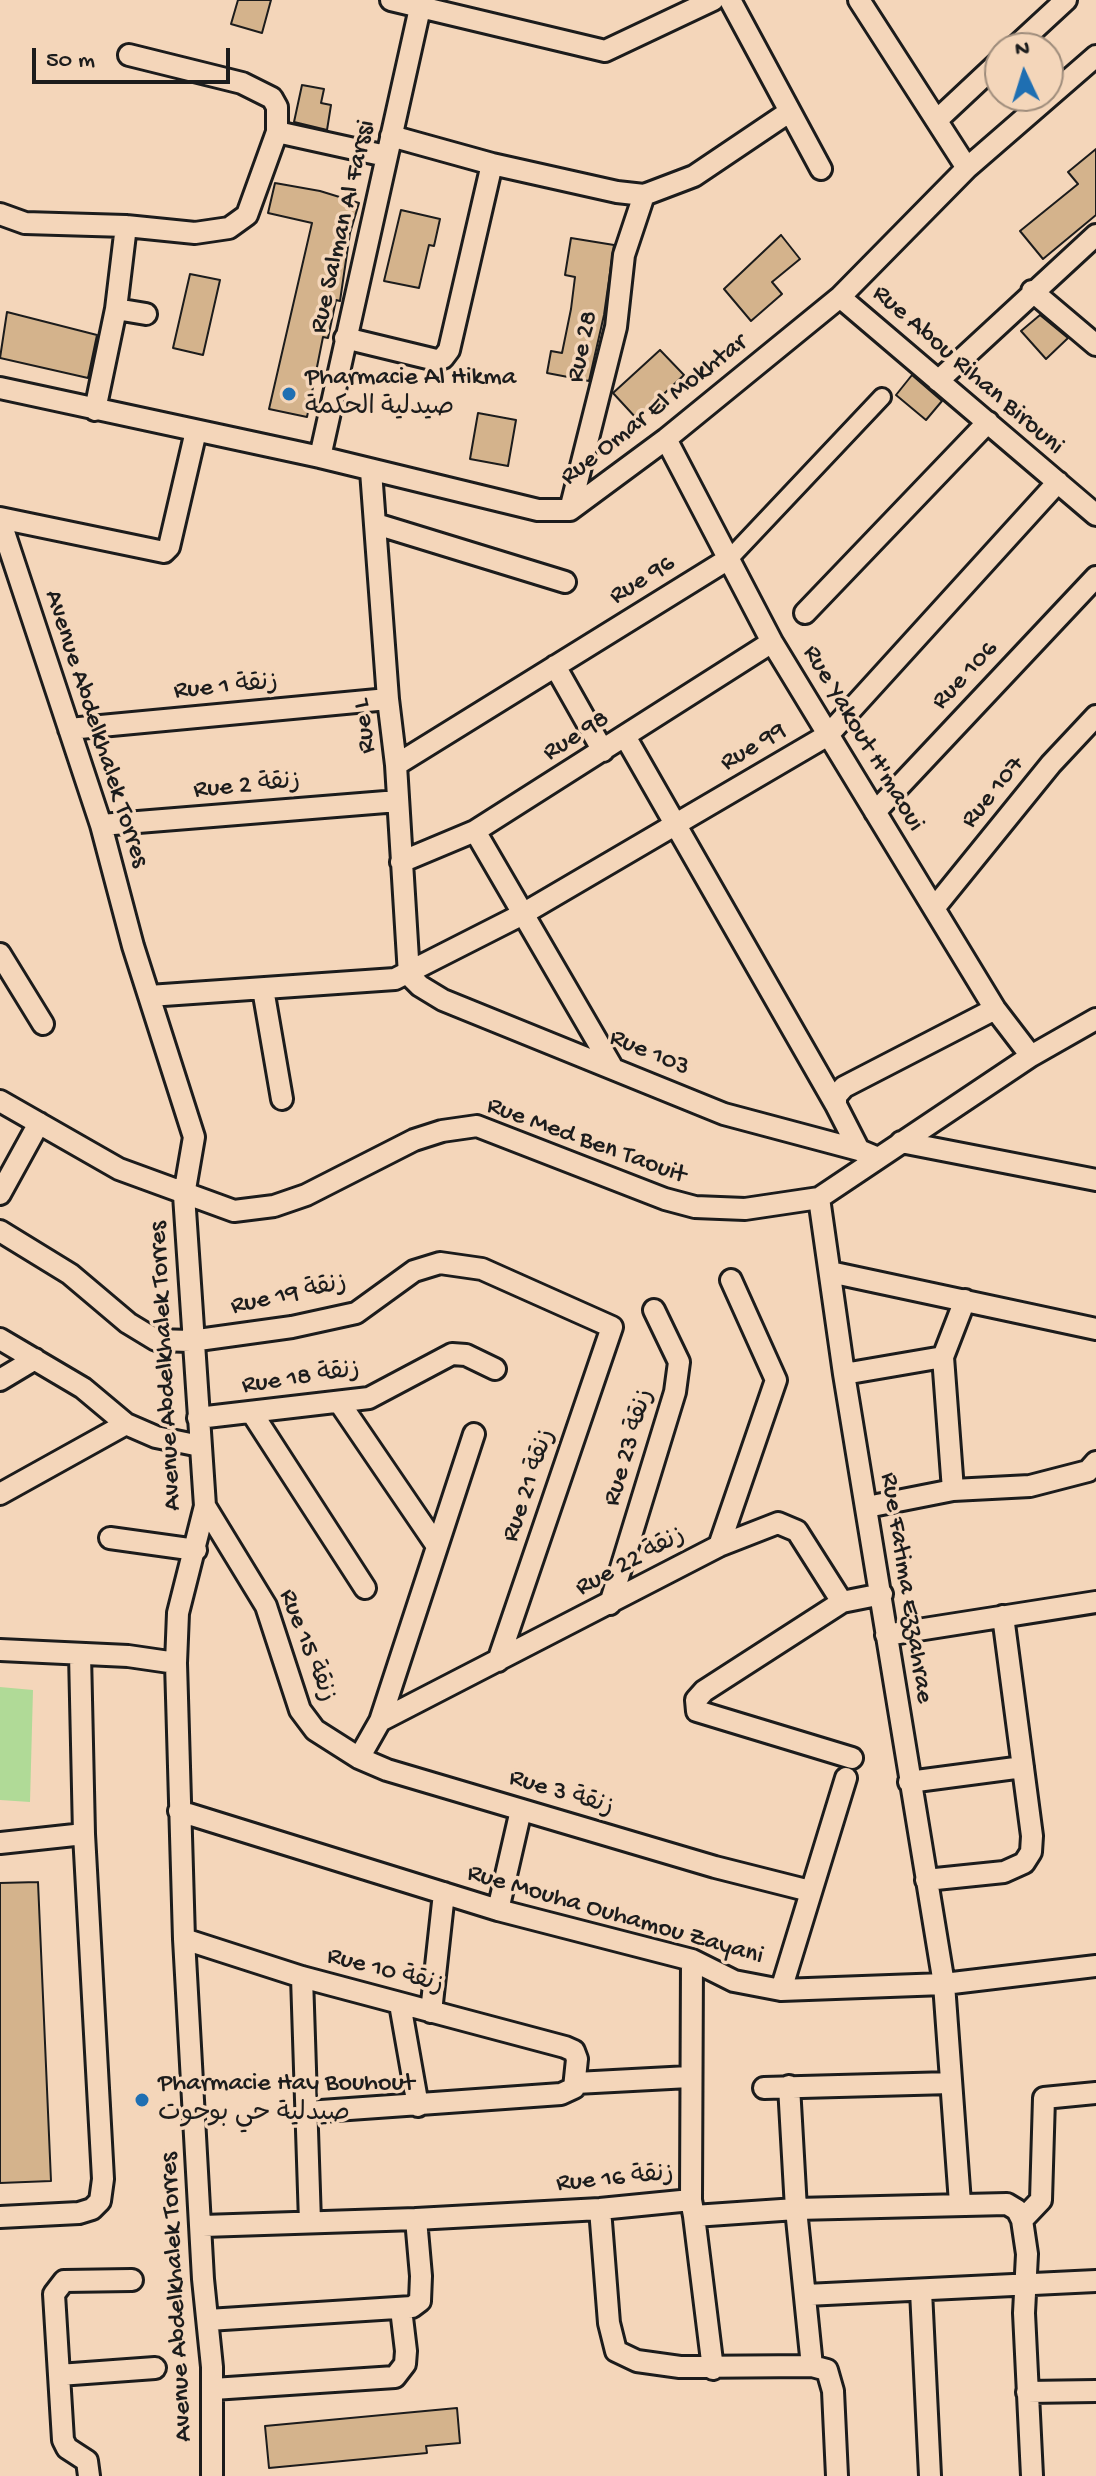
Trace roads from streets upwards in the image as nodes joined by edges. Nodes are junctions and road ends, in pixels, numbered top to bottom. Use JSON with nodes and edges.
{"nodes":[{"id":1,"x":391,"y":0,"type":"edge"},
{"id":2,"x":713,"y":0,"type":"edge"},
{"id":3,"x":730,"y":0,"type":"edge"},
{"id":4,"x":859,"y":0,"type":"edge"},
{"id":5,"x":1066,"y":0,"type":"edge"},
{"id":6,"x":420,"y":8,"type":"junction"},
{"id":7,"x":464,"y":8,"type":"edge"},
{"id":8,"x":1031,"y":32,"type":"edge"},
{"id":9,"x":129,"y":55,"type":"dead end"},
{"id":10,"x":1096,"y":56,"type":"edge"},
{"id":11,"x":984,"y":76,"type":"edge"},
{"id":12,"x":789,"y":112,"type":"junction"},
{"id":13,"x":937,"y":120,"type":"junction"},
{"id":14,"x":277,"y":132,"type":"junction"},
{"id":15,"x":388,"y":146,"type":"junction"},
{"id":16,"x":492,"y":164,"type":"junction"},
{"id":17,"x":967,"y":168,"type":"junction"},
{"id":18,"x":821,"y":169,"type":"dead end"},
{"id":19,"x":644,"y":195,"type":"junction"},
{"id":20,"x":0,"y":214,"type":"edge"},
{"id":21,"x":126,"y":226,"type":"junction"},
{"id":22,"x":1096,"y":235,"type":"edge"},
{"id":23,"x":1032,"y":291,"type":"junction"},
{"id":24,"x":840,"y":297,"type":"junction"},
{"id":25,"x":116,"y":309,"type":"junction"},
{"id":26,"x":146,"y":314,"type":"dead end"},
{"id":27,"x":345,"y":338,"type":"junction"},
{"id":28,"x":1096,"y":345,"type":"edge"},
{"id":29,"x":938,"y":381,"type":"junction"},
{"id":30,"x":0,"y":388,"type":"edge"},
{"id":31,"x":882,"y":397,"type":"dead end"},
{"id":32,"x":95,"y":410,"type":"junction"},
{"id":33,"x":988,"y":422,"type":"junction"},
{"id":34,"x":196,"y":431,"type":"junction"},
{"id":35,"x":666,"y":439,"type":"junction"},
{"id":36,"x":320,"y":457,"type":"junction"},
{"id":37,"x":371,"y":471,"type":"junction"},
{"id":38,"x":1058,"y":482,"type":"junction"},
{"id":39,"x":570,"y":510,"type":"junction"},
{"id":40,"x":1096,"y":515,"type":"edge"},
{"id":41,"x":0,"y":519,"type":"edge"},
{"id":42,"x":376,"y":524,"type":"junction"},
{"id":43,"x":730,"y":558,"type":"junction"},
{"id":44,"x":1096,"y":577,"type":"edge"},
{"id":45,"x":565,"y":582,"type":"dead end"},
{"id":46,"x":805,"y":613,"type":"dead end"},
{"id":47,"x":772,"y":642,"type":"junction"},
{"id":48,"x":555,"y":666,"type":"junction"},
{"id":49,"x":388,"y":699,"type":"junction"},
{"id":50,"x":1096,"y":716,"type":"edge"},
{"id":51,"x":69,"y":729,"type":"junction"},
{"id":52,"x":828,"y":735,"type":"junction"},
{"id":53,"x":626,"y":738,"type":"junction"},
{"id":54,"x":603,"y":751,"type":"junction"},
{"id":55,"x":396,"y":765,"type":"junction"},
{"id":56,"x":398,"y":801,"type":"junction"},
{"id":57,"x":875,"y":812,"type":"junction"},
{"id":58,"x":101,"y":825,"type":"junction"},
{"id":59,"x":676,"y":825,"type":"junction"},
{"id":60,"x":475,"y":831,"type":"junction"},
{"id":61,"x":401,"y":862,"type":"junction"},
{"id":62,"x":935,"y":907,"type":"junction"},
{"id":63,"x":521,"y":915,"type":"junction"},
{"id":64,"x":0,"y":954,"type":"edge"},
{"id":65,"x":6,"y":974,"type":"edge"},
{"id":66,"x":409,"y":975,"type":"junction"},
{"id":67,"x":263,"y":989,"type":"junction"},
{"id":68,"x":149,"y":996,"type":"junction"},
{"id":69,"x":995,"y":1009,"type":"junction"},
{"id":70,"x":1096,"y":1019,"type":"edge"},
{"id":71,"x":43,"y":1024,"type":"dead end"},
{"id":72,"x":1031,"y":1056,"type":"junction"},
{"id":73,"x":611,"y":1065,"type":"junction"},
{"id":74,"x":282,"y":1099,"type":"dead end"},
{"id":75,"x":0,"y":1101,"type":"edge"},
{"id":76,"x":836,"y":1105,"type":"junction"},
{"id":77,"x":39,"y":1123,"type":"junction"},
{"id":78,"x":901,"y":1142,"type":"junction"},
{"id":79,"x":869,"y":1154,"type":"junction"},
{"id":80,"x":1096,"y":1180,"type":"edge"},
{"id":81,"x":0,"y":1194,"type":"edge"},
{"id":82,"x":184,"y":1195,"type":"junction"},
{"id":83,"x":819,"y":1198,"type":"junction"},
{"id":84,"x":0,"y":1231,"type":"edge"},
{"id":85,"x":830,"y":1272,"type":"junction"},
{"id":86,"x":731,"y":1280,"type":"dead end"},
{"id":87,"x":965,"y":1300,"type":"junction"},
{"id":88,"x":654,"y":1310,"type":"dead end"},
{"id":89,"x":612,"y":1327,"type":"joint"},
{"id":90,"x":1096,"y":1329,"type":"edge"},
{"id":91,"x":0,"y":1339,"type":"edge"},
{"id":92,"x":191,"y":1341,"type":"junction"},
{"id":93,"x":943,"y":1357,"type":"junction"},
{"id":94,"x":35,"y":1359,"type":"junction"},
{"id":95,"x":495,"y":1369,"type":"dead end"},
{"id":96,"x":844,"y":1374,"type":"junction"},
{"id":97,"x":0,"y":1380,"type":"edge"},
{"id":98,"x":339,"y":1402,"type":"junction"},
{"id":99,"x":252,"y":1413,"type":"junction"},
{"id":100,"x":198,"y":1418,"type":"junction"},
{"id":101,"x":126,"y":1424,"type":"junction"},
{"id":102,"x":474,"y":1434,"type":"dead end"},
{"id":103,"x":200,"y":1446,"type":"junction"},
{"id":104,"x":1096,"y":1462,"type":"edge"},
{"id":105,"x":953,"y":1490,"type":"junction"},
{"id":106,"x":0,"y":1494,"type":"edge"},
{"id":107,"x":205,"y":1506,"type":"junction"},
{"id":108,"x":867,"y":1507,"type":"junction"},
{"id":109,"x":110,"y":1538,"type":"dead end"},
{"id":110,"x":437,"y":1546,"type":"junction"},
{"id":111,"x":719,"y":1546,"type":"junction"},
{"id":112,"x":196,"y":1550,"type":"junction"},
{"id":113,"x":365,"y":1588,"type":"dead end"},
{"id":114,"x":882,"y":1594,"type":"junction"},
{"id":115,"x":842,"y":1602,"type":"junction"},
{"id":116,"x":1096,"y":1602,"type":"edge"},
{"id":117,"x":610,"y":1604,"type":"junction"},
{"id":118,"x":1003,"y":1616,"type":"junction"},
{"id":119,"x":886,"y":1635,"type":"junction"},
{"id":120,"x":0,"y":1650,"type":"edge"},
{"id":121,"x":80,"y":1654,"type":"junction"},
{"id":122,"x":498,"y":1661,"type":"junction"},
{"id":123,"x":176,"y":1663,"type":"junction"},
{"id":124,"x":380,"y":1721,"type":"junction"},
{"id":125,"x":307,"y":1724,"type":"joint"},
{"id":126,"x":359,"y":1758,"type":"junction"},
{"id":127,"x":852,"y":1758,"type":"dead end"},
{"id":128,"x":1023,"y":1767,"type":"junction"},
{"id":129,"x":846,"y":1778,"type":"dead end"},
{"id":130,"x":909,"y":1782,"type":"junction"},
{"id":131,"x":521,"y":1810,"type":"junction"},
{"id":132,"x":179,"y":1811,"type":"junction"},
{"id":133,"x":84,"y":1834,"type":"junction"},
{"id":134,"x":0,"y":1843,"type":"edge"},
{"id":135,"x":926,"y":1880,"type":"junction"},
{"id":136,"x":810,"y":1891,"type":"junction"},
{"id":137,"x":444,"y":1893,"type":"junction"},
{"id":138,"x":498,"y":1910,"type":"junction"},
{"id":139,"x":184,"y":1939,"type":"junction"},
{"id":140,"x":692,"y":1960,"type":"junction"},
{"id":141,"x":1096,"y":1966,"type":"edge"},
{"id":142,"x":302,"y":1977,"type":"junction"},
{"id":143,"x":944,"y":1984,"type":"junction"},
{"id":144,"x":781,"y":1990,"type":"junction"},
{"id":145,"x":400,"y":2004,"type":"junction"},
{"id":146,"x":431,"y":2012,"type":"junction"},
{"id":147,"x":689,"y":2077,"type":"junction"},
{"id":148,"x":576,"y":2083,"type":"junction"},
{"id":149,"x":951,"y":2083,"type":"junction"},
{"id":150,"x":789,"y":2086,"type":"junction"},
{"id":151,"x":764,"y":2088,"type":"dead end"},
{"id":152,"x":1096,"y":2093,"type":"edge"},
{"id":153,"x":418,"y":2106,"type":"junction"},
{"id":154,"x":307,"y":2112,"type":"junction"},
{"id":155,"x":960,"y":2203,"type":"junction"},
{"id":156,"x":692,"y":2208,"type":"junction"},
{"id":157,"x":600,"y":2209,"type":"junction"},
{"id":158,"x":796,"y":2209,"type":"junction"},
{"id":159,"x":0,"y":2217,"type":"edge"},
{"id":160,"x":416,"y":2219,"type":"junction"},
{"id":161,"x":1022,"y":2220,"type":"junction"},
{"id":162,"x":310,"y":2222,"type":"junction"},
{"id":163,"x":203,"y":2226,"type":"junction"},
{"id":164,"x":132,"y":2280,"type":"dead end"},
{"id":165,"x":1096,"y":2281,"type":"edge"},
{"id":166,"x":1026,"y":2283,"type":"junction"},
{"id":167,"x":921,"y":2291,"type":"junction"},
{"id":168,"x":806,"y":2295,"type":"junction"},
{"id":169,"x":401,"y":2309,"type":"junction"},
{"id":170,"x":208,"y":2320,"type":"junction"},
{"id":171,"x":812,"y":2366,"type":"junction"},
{"id":172,"x":155,"y":2368,"type":"dead end"},
{"id":173,"x":713,"y":2369,"type":"junction"},
{"id":174,"x":59,"y":2375,"type":"junction"},
{"id":175,"x":213,"y":2389,"type":"junction"},
{"id":176,"x":1096,"y":2391,"type":"edge"},
{"id":177,"x":1027,"y":2392,"type":"junction"},
{"id":178,"x":89,"y":2476,"type":"edge"},
{"id":179,"x":212,"y":2476,"type":"edge"},
{"id":180,"x":837,"y":2476,"type":"edge"},
{"id":181,"x":930,"y":2476,"type":"edge"},
{"id":182,"x":1032,"y":2476,"type":"edge"}],
"edges":[{"from":1,"to":6,"type":"street"},
{"from":2,"to":7,"type":"street"},
{"from":3,"to":12,"type":"street"},
{"from":4,"to":13,"type":"street"},
{"from":5,"to":8,"type":"street"},
{"from":6,"to":7,"type":"street"},
{"from":6,"to":15,"type":"street","name":"Rue Salman Al Farssi"},
{"from":9,"to":14,"type":"street"},
{"from":10,"to":17,"type":"street","name":"Rue Omar El Mokhtar"},
{"from":11,"to":13,"type":"street"},
{"from":12,"to":18,"type":"street"},
{"from":12,"to":19,"type":"street"},
{"from":13,"to":17,"type":"street"},
{"from":14,"to":15,"type":"street"},
{"from":14,"to":21,"type":"street"},
{"from":15,"to":16,"type":"street"},
{"from":15,"to":27,"type":"street","name":"Rue Salman Al Farssi"},
{"from":16,"to":19,"type":"street"},
{"from":16,"to":27,"type":"street"},
{"from":17,"to":24,"type":"street","name":"Rue Omar El Mokhtar"},
{"from":19,"to":39,"type":"street","name":"Rue 28"},
{"from":20,"to":21,"type":"street"},
{"from":21,"to":25,"type":"street"},
{"from":22,"to":23,"type":"street"},
{"from":23,"to":28,"type":"street"},
{"from":23,"to":29,"type":"street"},
{"from":24,"to":29,"type":"street","name":"Rue Abou Rihan Birouni"},
{"from":24,"to":35,"type":"street","name":"Rue Omar El Mokhtar"},
{"from":25,"to":26,"type":"street"},
{"from":25,"to":32,"type":"street"},
{"from":27,"to":36,"type":"street","name":"Rue Salman Al Farssi"},
{"from":29,"to":33,"type":"street","name":"Rue Abou Rihan Birouni"},
{"from":30,"to":32,"type":"street","name":"Rue Omar El Mokhtar"},
{"from":31,"to":43,"type":"street","name":"Rue 96"},
{"from":32,"to":34,"type":"street","name":"Rue Omar El Mokhtar"},
{"from":33,"to":38,"type":"street","name":"Rue Abou Rihan Birouni"},
{"from":33,"to":46,"type":"street"},
{"from":34,"to":36,"type":"street","name":"Rue Omar El Mokhtar"},
{"from":34,"to":41,"type":"street"},
{"from":35,"to":39,"type":"street","name":"Rue Omar El Mokhtar"},
{"from":35,"to":43,"type":"street","name":"Rue Yakout H'maoui"},
{"from":36,"to":37,"type":"street","name":"Rue Omar El Mokhtar"},
{"from":37,"to":39,"type":"street","name":"Rue Omar El Mokhtar"},
{"from":37,"to":42,"type":"street","name":"Rue L"},
{"from":38,"to":40,"type":"street","name":"Rue Abou Rihan Birouni"},
{"from":38,"to":52,"type":"street","name":"Rue 99"},
{"from":41,"to":51,"type":"street","name":"Avenue Abdelkhalek Torres"},
{"from":42,"to":45,"type":"street"},
{"from":42,"to":49,"type":"street","name":"Rue L"},
{"from":43,"to":47,"type":"street","name":"Rue Yakout H'maoui"},
{"from":43,"to":48,"type":"street","name":"Rue 96"},
{"from":44,"to":57,"type":"street","name":"Rue 106"},
{"from":47,"to":52,"type":"street","name":"Rue Yakout H'maoui"},
{"from":47,"to":53,"type":"street","name":"Rue 98"},
{"from":48,"to":54,"type":"street"},
{"from":48,"to":55,"type":"street","name":"Rue 96"},
{"from":49,"to":51,"type":"street","name":"Rue 1 زنقة"},
{"from":49,"to":55,"type":"street","name":"Rue L"},
{"from":50,"to":62,"type":"street","name":"Rue 107"},
{"from":51,"to":58,"type":"street","name":"Avenue Abdelkhalek Torres"},
{"from":52,"to":57,"type":"street","name":"Rue Yakout H'maoui"},
{"from":52,"to":59,"type":"street","name":"Rue 99"},
{"from":53,"to":54,"type":"street","name":"Rue 98"},
{"from":53,"to":59,"type":"street"},
{"from":54,"to":60,"type":"street","name":"Rue 98"},
{"from":55,"to":56,"type":"street","name":"Rue L"},
{"from":56,"to":58,"type":"street","name":"Rue 2 زنقة"},
{"from":56,"to":61,"type":"street","name":"Rue L"},
{"from":57,"to":62,"type":"street","name":"Rue Yakout H'maoui"},
{"from":58,"to":68,"type":"street","name":"Avenue Abdelkhalek Torres"},
{"from":59,"to":63,"type":"street","name":"Rue 99"},
{"from":59,"to":76,"type":"street"},
{"from":60,"to":61,"type":"street","name":"Rue 98"},
{"from":60,"to":63,"type":"street"},
{"from":61,"to":66,"type":"street","name":"Rue L"},
{"from":62,"to":69,"type":"street","name":"Rue Yakout H'maoui"},
{"from":63,"to":66,"type":"street","name":"Rue 99"},
{"from":63,"to":73,"type":"street"},
{"from":64,"to":65,"type":"street"},
{"from":65,"to":71,"type":"street"},
{"from":66,"to":67,"type":"street","name":"Rue 99"},
{"from":66,"to":73,"type":"street","name":"Rue 103"},
{"from":67,"to":68,"type":"street","name":"Rue 99"},
{"from":67,"to":74,"type":"street"},
{"from":68,"to":82,"type":"street","name":"Avenue Abdelkhalek Torres"},
{"from":69,"to":72,"type":"street","name":"Rue Yakout H'maoui"},
{"from":69,"to":76,"type":"street"},
{"from":70,"to":72,"type":"street","name":"Rue Med Ben Taouit"},
{"from":72,"to":78,"type":"street","name":"Rue Med Ben Taouit"},
{"from":73,"to":79,"type":"street","name":"Rue 103"},
{"from":75,"to":77,"type":"street","name":"Rue Med Ben Taouit"},
{"from":76,"to":79,"type":"street"},
{"from":77,"to":81,"type":"street"},
{"from":77,"to":82,"type":"street","name":"Rue Med Ben Taouit"},
{"from":78,"to":79,"type":"street","name":"Rue Med Ben Taouit"},
{"from":78,"to":80,"type":"street"},
{"from":79,"to":83,"type":"street","name":"Rue Med Ben Taouit"},
{"from":82,"to":83,"type":"street","name":"Rue Med Ben Taouit"},
{"from":82,"to":92,"type":"street","name":"Avenue Abdelkhalek Torres"},
{"from":83,"to":85,"type":"street","name":"Rue Fatima Ezzahrae"},
{"from":84,"to":92,"type":"street","name":"Rue 19 زنقة"},
{"from":85,"to":87,"type":"street"},
{"from":85,"to":96,"type":"street","name":"Rue Fatima Ezzahrae"},
{"from":86,"to":111,"type":"street"},
{"from":87,"to":90,"type":"street"},
{"from":87,"to":93,"type":"street"},
{"from":88,"to":117,"type":"street","name":"Rue 23 زنقة"},
{"from":89,"to":92,"type":"street","name":"Rue 19 زنقة"},
{"from":89,"to":122,"type":"street","name":"Rue 21 زنقة"},
{"from":91,"to":94,"type":"street"},
{"from":92,"to":100,"type":"street","name":"Avenue Abdelkhalek Torres"},
{"from":93,"to":96,"type":"street"},
{"from":93,"to":105,"type":"street"},
{"from":94,"to":97,"type":"street"},
{"from":94,"to":101,"type":"street"},
{"from":95,"to":98,"type":"street","name":"Rue 18 زنقة"},
{"from":96,"to":108,"type":"street","name":"Rue Fatima Ezzahrae"},
{"from":98,"to":99,"type":"street","name":"Rue 18 زنقة"},
{"from":98,"to":110,"type":"street"},
{"from":99,"to":100,"type":"street","name":"Rue 18 زنقة"},
{"from":99,"to":113,"type":"street"},
{"from":100,"to":103,"type":"street","name":"Avenue Abdelkhalek Torres"},
{"from":101,"to":103,"type":"street"},
{"from":101,"to":106,"type":"street"},
{"from":102,"to":110,"type":"street"},
{"from":103,"to":107,"type":"street","name":"Avenue Abdelkhalek Torres"},
{"from":104,"to":105,"type":"street"},
{"from":105,"to":108,"type":"street"},
{"from":107,"to":112,"type":"street","name":"Avenue Abdelkhalek Torres"},
{"from":107,"to":125,"type":"street","name":"Rue 15 زنقة"},
{"from":108,"to":114,"type":"street","name":"Rue Fatima Ezzahrae"},
{"from":109,"to":112,"type":"street"},
{"from":110,"to":124,"type":"street"},
{"from":111,"to":115,"type":"street","name":"Rue 22 زنقة"},
{"from":111,"to":117,"type":"street","name":"Rue 22 زنقة"},
{"from":112,"to":123,"type":"street","name":"Avenue Abdelkhalek Torres"},
{"from":114,"to":115,"type":"street"},
{"from":114,"to":119,"type":"street","name":"Rue Fatima Ezzahrae"},
{"from":115,"to":127,"type":"street"},
{"from":116,"to":118,"type":"street"},
{"from":117,"to":122,"type":"street","name":"Rue 22 زنقة"},
{"from":118,"to":119,"type":"street"},
{"from":118,"to":128,"type":"street"},
{"from":119,"to":130,"type":"street","name":"Rue Fatima Ezzahrae"},
{"from":120,"to":121,"type":"street"},
{"from":121,"to":123,"type":"street"},
{"from":121,"to":133,"type":"street"},
{"from":122,"to":124,"type":"street","name":"Rue 22 زنقة"},
{"from":123,"to":132,"type":"street","name":"Avenue Abdelkhalek Torres"},
{"from":124,"to":126,"type":"street"},
{"from":125,"to":126,"type":"street","name":"Rue 3 زنقة"},
{"from":126,"to":131,"type":"street","name":"Rue 3 زنقة"},
{"from":128,"to":130,"type":"street"},
{"from":128,"to":135,"type":"street"},
{"from":129,"to":136,"type":"street"},
{"from":130,"to":135,"type":"street","name":"Rue Fatima Ezzahrae"},
{"from":131,"to":136,"type":"street","name":"Rue 3 زنقة"},
{"from":131,"to":138,"type":"street"},
{"from":132,"to":137,"type":"street","name":"Rue Mouha Ouhamou Zayani"},
{"from":132,"to":139,"type":"street","name":"Avenue Abdelkhalek Torres"},
{"from":133,"to":134,"type":"street"},
{"from":133,"to":159,"type":"street"},
{"from":135,"to":143,"type":"street","name":"Rue Fatima Ezzahrae"},
{"from":136,"to":144,"type":"street"},
{"from":137,"to":138,"type":"street","name":"Rue Mouha Ouhamou Zayani"},
{"from":137,"to":146,"type":"street"},
{"from":138,"to":140,"type":"street","name":"Rue Mouha Ouhamou Zayani"},
{"from":139,"to":142,"type":"street","name":"Rue 10 زنقة"},
{"from":139,"to":163,"type":"street","name":"Avenue Abdelkhalek Torres"},
{"from":140,"to":144,"type":"street","name":"Rue Mouha Ouhamou Zayani"},
{"from":140,"to":147,"type":"street"},
{"from":141,"to":143,"type":"street","name":"Rue Mouha Ouhamou Zayani"},
{"from":142,"to":145,"type":"street","name":"Rue 10 زنقة"},
{"from":142,"to":154,"type":"street"},
{"from":143,"to":144,"type":"street","name":"Rue Mouha Ouhamou Zayani"},
{"from":143,"to":149,"type":"street"},
{"from":145,"to":146,"type":"street","name":"Rue 10 زنقة"},
{"from":145,"to":153,"type":"street"},
{"from":146,"to":148,"type":"street","name":"Rue 10 زنقة"},
{"from":147,"to":148,"type":"street"},
{"from":147,"to":156,"type":"street"},
{"from":148,"to":153,"type":"street"},
{"from":149,"to":150,"type":"street"},
{"from":149,"to":155,"type":"street"},
{"from":150,"to":151,"type":"street"},
{"from":150,"to":158,"type":"street"},
{"from":152,"to":161,"type":"street"},
{"from":153,"to":154,"type":"street"},
{"from":154,"to":162,"type":"street"},
{"from":155,"to":158,"type":"street","name":"Rue 16 زنقة"},
{"from":155,"to":161,"type":"street","name":"Rue 16 زنقة"},
{"from":156,"to":157,"type":"street","name":"Rue 16 زنقة"},
{"from":156,"to":158,"type":"street","name":"Rue 16 زنقة"},
{"from":156,"to":173,"type":"street"},
{"from":157,"to":160,"type":"street","name":"Rue 16 زنقة"},
{"from":157,"to":173,"type":"street"},
{"from":158,"to":168,"type":"street"},
{"from":160,"to":162,"type":"street","name":"Rue 16 زنقة"},
{"from":160,"to":169,"type":"street"},
{"from":161,"to":166,"type":"street"},
{"from":162,"to":163,"type":"street","name":"Rue 16 زنقة"},
{"from":163,"to":170,"type":"street","name":"Avenue Abdelkhalek Torres"},
{"from":164,"to":174,"type":"street"},
{"from":165,"to":166,"type":"street"},
{"from":166,"to":167,"type":"street"},
{"from":166,"to":177,"type":"street"},
{"from":167,"to":168,"type":"street"},
{"from":167,"to":181,"type":"street"},
{"from":168,"to":171,"type":"street"},
{"from":169,"to":170,"type":"street"},
{"from":169,"to":175,"type":"street"},
{"from":170,"to":175,"type":"street","name":"Avenue Abdelkhalek Torres"},
{"from":171,"to":173,"type":"street"},
{"from":171,"to":180,"type":"street"},
{"from":172,"to":174,"type":"street"},
{"from":174,"to":178,"type":"street"},
{"from":175,"to":179,"type":"street","name":"Avenue Abdelkhalek Torres"},
{"from":176,"to":177,"type":"street"},
{"from":177,"to":182,"type":"street"}]}
